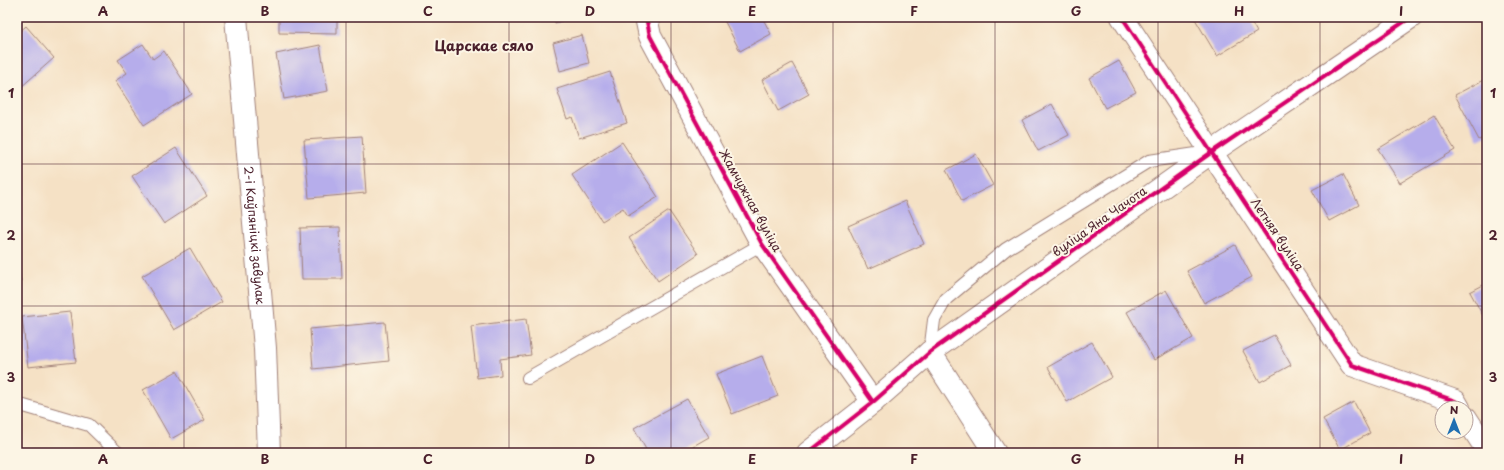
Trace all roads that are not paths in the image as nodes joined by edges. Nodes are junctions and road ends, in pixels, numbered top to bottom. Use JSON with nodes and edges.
{"nodes":[{"id":1,"x":236,"y":17,"type":"edge"},
{"id":2,"x":646,"y":17,"type":"edge"},
{"id":3,"x":1122,"y":17,"type":"edge"},
{"id":4,"x":1411,"y":17,"type":"edge"},
{"id":5,"x":1212,"y":152,"type":"junction"},
{"id":6,"x":762,"y":244,"type":"junction"},
{"id":7,"x":930,"y":352,"type":"junction"},
{"id":8,"x":528,"y":378,"type":"dead end"},
{"id":9,"x":1452,"y":400,"type":"edge"},
{"id":10,"x":873,"y":402,"type":"junction"},
{"id":11,"x":17,"y":404,"type":"edge"},
{"id":12,"x":1474,"y":430,"type":"edge"},
{"id":13,"x":1487,"y":450,"type":"edge"},
{"id":14,"x":118,"y":453,"type":"edge"},
{"id":15,"x":269,"y":453,"type":"edge"},
{"id":16,"x":808,"y":453,"type":"edge"},
{"id":17,"x":995,"y":453,"type":"edge"}],
"edges":[{"from":1,"to":15,"type":"street","name":"2-і Каўпяніцкі завулак"},
{"from":2,"to":6,"type":"street","name":"Жамчужная вуліца"},
{"from":3,"to":5,"type":"street","name":"Летняя вуліца"},
{"from":4,"to":5,"type":"street","name":"вуліца Яна Чачота"},
{"from":5,"to":7,"type":"street","name":"вуліца Яна Чачота"},
{"from":5,"to":7,"type":"lane"},
{"from":5,"to":9,"type":"street","name":"Летняя вуліца"},
{"from":6,"to":8,"type":"lane"},
{"from":6,"to":10,"type":"street","name":"Жамчужная вуліца"},
{"from":7,"to":10,"type":"street","name":"вуліца Яна Чачота"},
{"from":7,"to":17,"type":"street"},
{"from":10,"to":16,"type":"street","name":"вуліца Яна Чачота"},
{"from":11,"to":14,"type":"lane"},
{"from":12,"to":13,"type":"street"}]}
